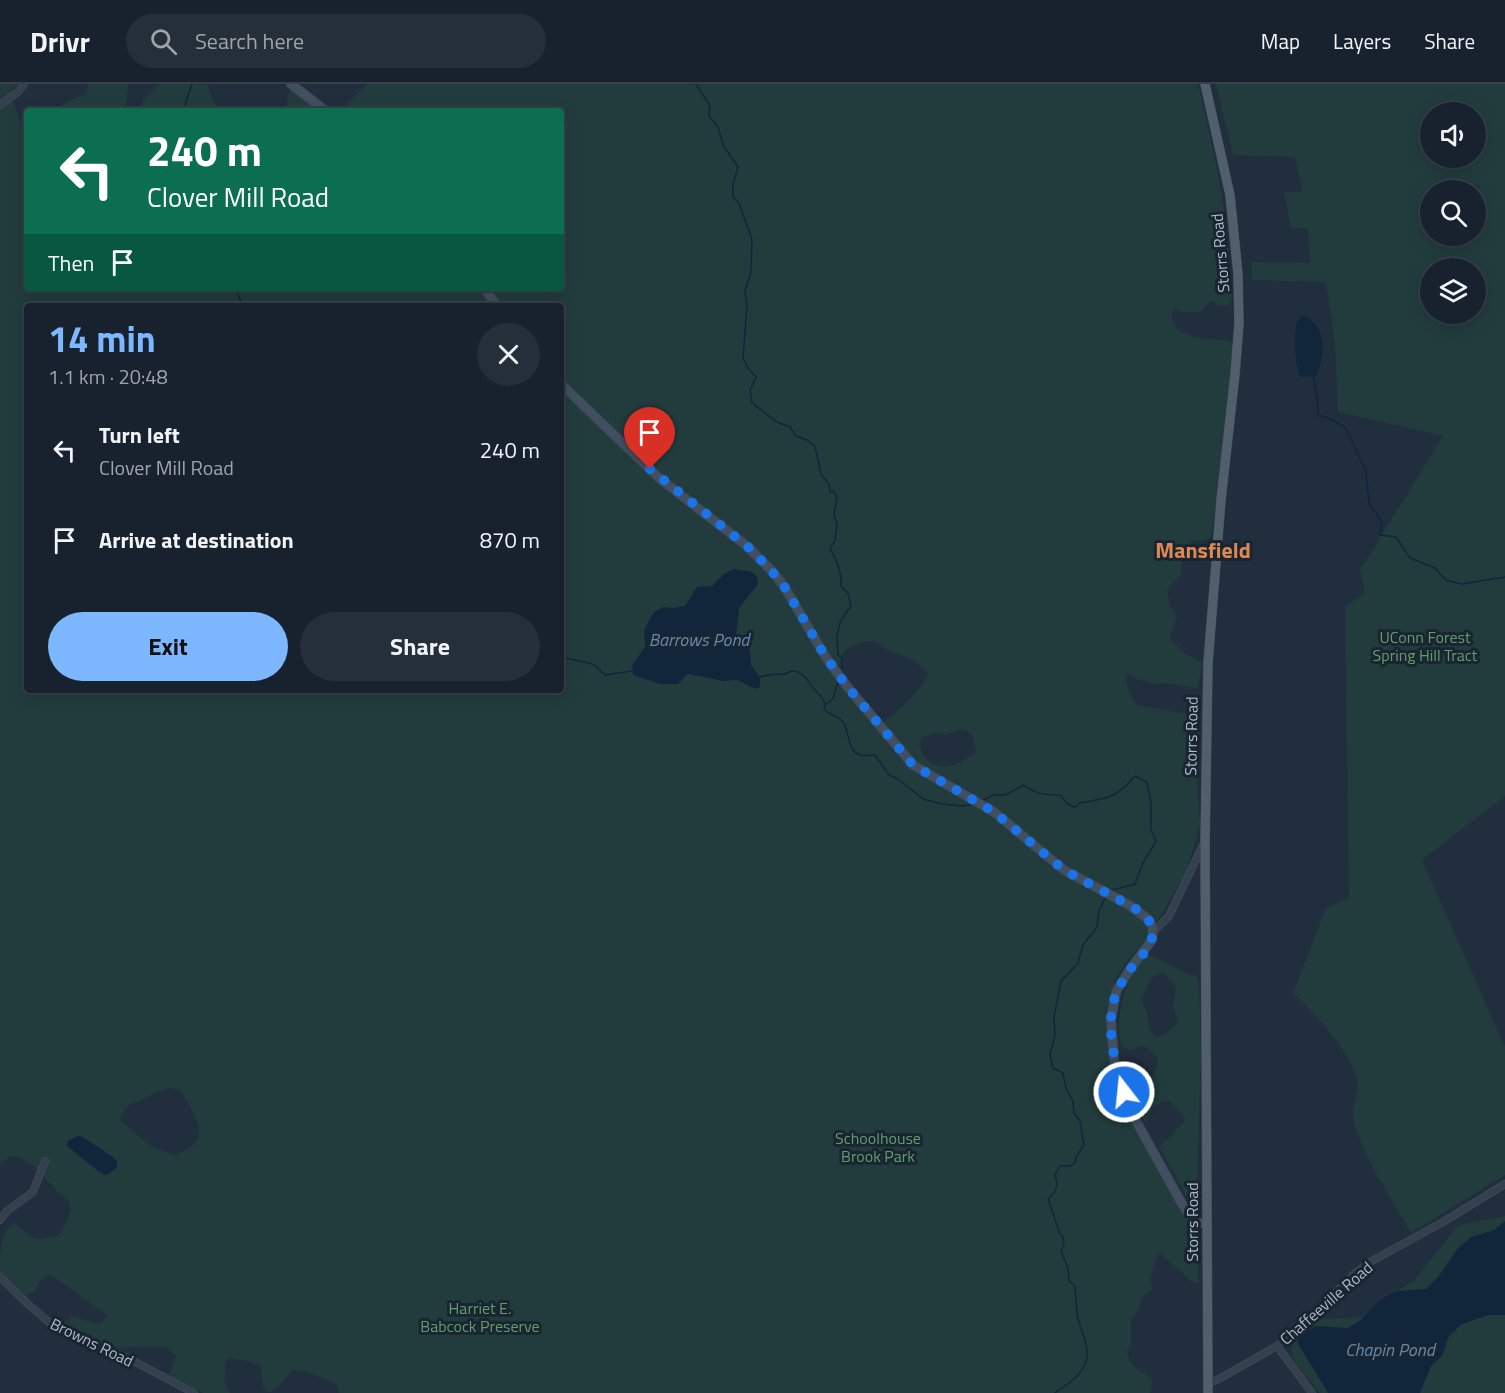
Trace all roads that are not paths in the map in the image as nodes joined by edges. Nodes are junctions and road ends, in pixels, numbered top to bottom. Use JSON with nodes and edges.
{"nodes":[{"id":1,"x":24,"y":84,"type":"edge"},
{"id":2,"x":291,"y":84,"type":"edge"},
{"id":3,"x":1205,"y":84,"type":"edge"},
{"id":4,"x":0,"y":105,"type":"edge"},
{"id":5,"x":322,"y":108,"type":"edge"},
{"id":6,"x":564,"y":387,"type":"edge"},
{"id":7,"x":1204,"y":843,"type":"junction"},
{"id":8,"x":1153,"y":933,"type":"junction"},
{"id":9,"x":45,"y":1161,"type":"dead end"},
{"id":10,"x":1505,"y":1184,"type":"edge"},
{"id":11,"x":0,"y":1220,"type":"edge"},
{"id":12,"x":1207,"y":1224,"type":"junction"},
{"id":13,"x":0,"y":1277,"type":"edge"},
{"id":14,"x":1277,"y":1346,"type":"junction"},
{"id":15,"x":1208,"y":1383,"type":"junction"},
{"id":16,"x":194,"y":1393,"type":"edge"},
{"id":17,"x":1208,"y":1393,"type":"edge"},
{"id":18,"x":1312,"y":1393,"type":"edge"}],
"edges":[{"from":1,"to":4,"type":"street"},
{"from":2,"to":5,"type":"street"},
{"from":3,"to":7,"type":"main road","name":"Storrs Road"},
{"from":6,"to":8,"type":"street"},
{"from":7,"to":8,"type":"street"},
{"from":7,"to":12,"type":"main road","name":"Storrs Road"},
{"from":8,"to":12,"type":"street"},
{"from":9,"to":11,"type":"street"},
{"from":10,"to":14,"type":"street","name":"Chaffeeville Road"},
{"from":12,"to":15,"type":"main road","name":"Storrs Road"},
{"from":13,"to":16,"type":"street","name":"Browns Road"},
{"from":14,"to":15,"type":"street","name":"Chaffeeville Road"},
{"from":14,"to":18,"type":"street"},
{"from":15,"to":17,"type":"main road","name":"Storrs Road"}]}
